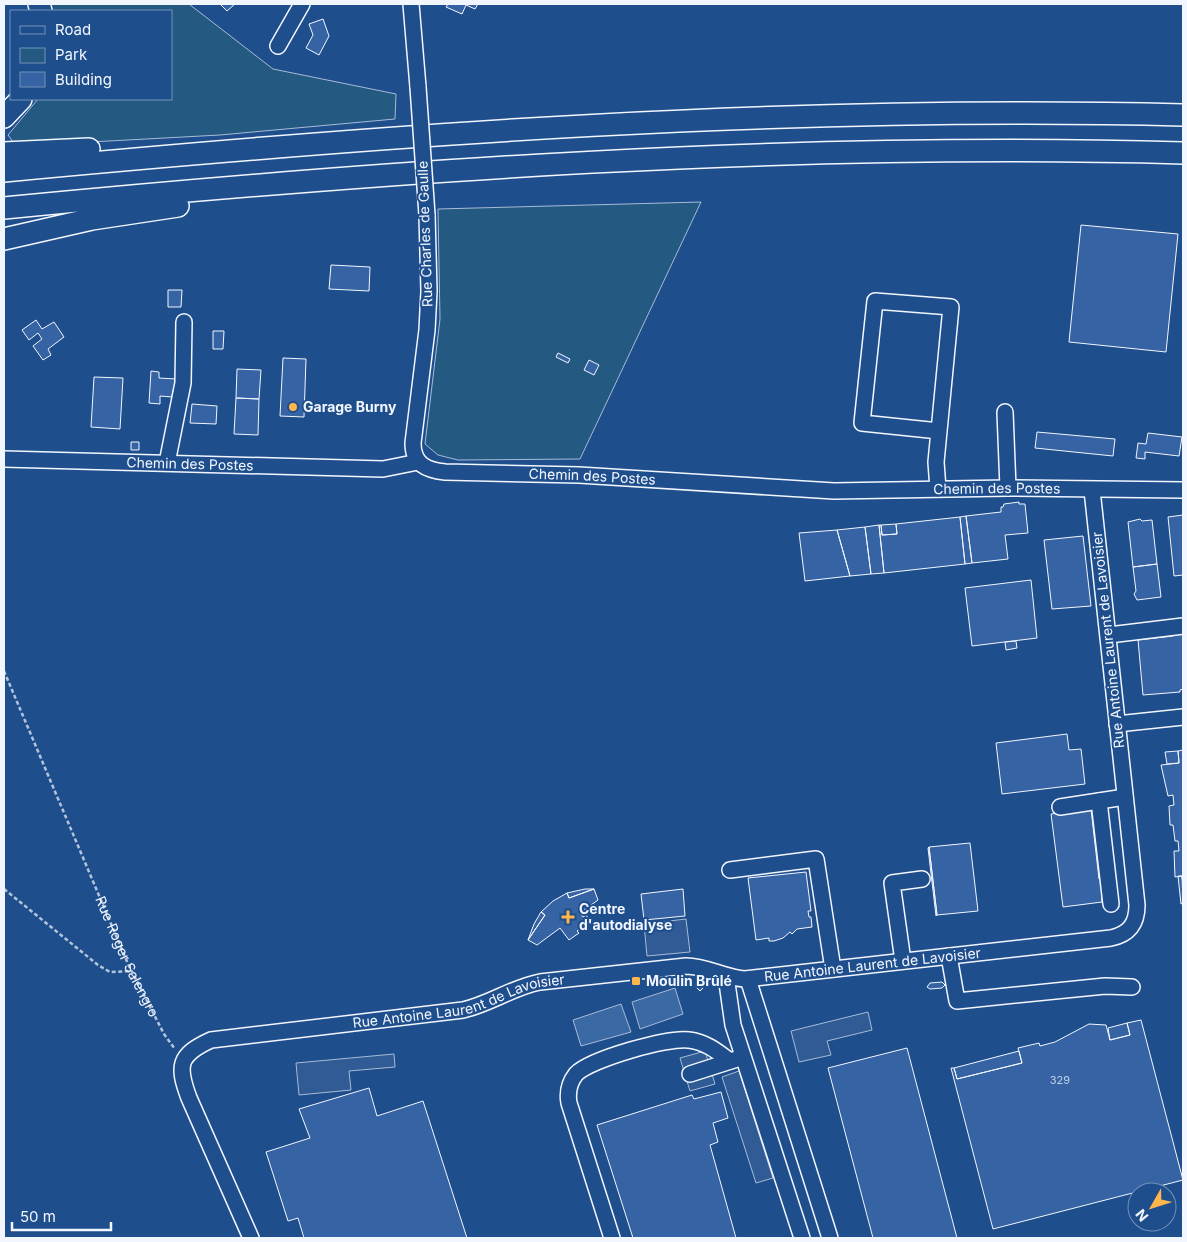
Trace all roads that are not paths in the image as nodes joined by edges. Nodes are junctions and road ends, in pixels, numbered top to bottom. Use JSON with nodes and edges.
{"nodes":[{"id":1,"x":302,"y":4,"type":"edge"},
{"id":2,"x":411,"y":4,"type":"edge"},
{"id":3,"x":278,"y":46,"type":"dead end"},
{"id":4,"x":20,"y":100,"type":"edge"},
{"id":5,"x":1183,"y":115,"type":"edge"},
{"id":6,"x":4,"y":117,"type":"edge"},
{"id":7,"x":254,"y":148,"type":"junction"},
{"id":8,"x":1183,"y":153,"type":"edge"},
{"id":9,"x":4,"y":154,"type":"edge"},
{"id":10,"x":4,"y":171,"type":"edge"},
{"id":11,"x":388,"y":176,"type":"junction"},
{"id":12,"x":4,"y":208,"type":"edge"},
{"id":13,"x":4,"y":239,"type":"edge"},
{"id":14,"x":184,"y":322,"type":"dead end"},
{"id":15,"x":1005,"y":412,"type":"dead end"},
{"id":16,"x":939,"y":431,"type":"junction"},
{"id":17,"x":4,"y":459,"type":"edge"},
{"id":18,"x":168,"y":462,"type":"junction"},
{"id":19,"x":418,"y":462,"type":"junction"},
{"id":20,"x":1008,"y":488,"type":"junction"},
{"id":21,"x":938,"y":489,"type":"junction"},
{"id":22,"x":1092,"y":490,"type":"junction"},
{"id":23,"x":1183,"y":490,"type":"edge"},
{"id":24,"x":1183,"y":626,"type":"edge"},
{"id":25,"x":1109,"y":635,"type":"junction"},
{"id":26,"x":1183,"y":717,"type":"edge"},
{"id":27,"x":1117,"y":724,"type":"junction"},
{"id":28,"x":1125,"y":797,"type":"junction"},
{"id":29,"x":1099,"y":801,"type":"junction"},
{"id":30,"x":1060,"y":807,"type":"dead end"},
{"id":31,"x":730,"y":870,"type":"dead end"},
{"id":32,"x":922,"y":879,"type":"dead end"},
{"id":33,"x":1111,"y":904,"type":"dead end"},
{"id":34,"x":949,"y":956,"type":"junction"},
{"id":35,"x":903,"y":961,"type":"junction"},
{"id":36,"x":833,"y":969,"type":"junction"},
{"id":37,"x":726,"y":976,"type":"junction"},
{"id":38,"x":748,"y":979,"type":"junction"},
{"id":39,"x":1132,"y":987,"type":"dead end"},
{"id":40,"x":737,"y":1059,"type":"junction"},
{"id":41,"x":690,"y":1074,"type":"dead end"},
{"id":42,"x":251,"y":1238,"type":"edge"},
{"id":43,"x":612,"y":1238,"type":"edge"},
{"id":44,"x":802,"y":1238,"type":"edge"},
{"id":45,"x":830,"y":1238,"type":"edge"}],
"edges":[{"from":1,"to":3,"type":"street"},
{"from":2,"to":19,"type":"street","name":"Rue Charles de Gaulle","bridge":true},
{"from":4,"to":6,"type":"highway"},
{"from":5,"to":7,"type":"highway"},
{"from":7,"to":9,"type":"highway"},
{"from":7,"to":10,"type":"highway"},
{"from":8,"to":11,"type":"highway"},
{"from":11,"to":12,"type":"highway"},
{"from":11,"to":13,"type":"highway"},
{"from":14,"to":18,"type":"street"},
{"from":15,"to":20,"type":"street"},
{"from":16,"to":16,"type":"street"},
{"from":16,"to":21,"type":"street"},
{"from":17,"to":18,"type":"street","name":"Chemin des Postes"},
{"from":18,"to":19,"type":"street","name":"Chemin des Postes"},
{"from":19,"to":21,"type":"street","name":"Chemin des Postes"},
{"from":20,"to":21,"type":"street","name":"Chemin des Postes"},
{"from":20,"to":22,"type":"street","name":"Chemin des Postes"},
{"from":22,"to":23,"type":"street","name":"Chemin des Postes"},
{"from":22,"to":25,"type":"street","name":"Rue Antoine Laurent de Lavoisier"},
{"from":24,"to":25,"type":"street"},
{"from":25,"to":27,"type":"street","name":"Rue Antoine Laurent de Lavoisier"},
{"from":26,"to":27,"type":"street"},
{"from":27,"to":28,"type":"street","name":"Rue Antoine Laurent de Lavoisier"},
{"from":28,"to":29,"type":"street"},
{"from":28,"to":34,"type":"street","name":"Rue Antoine Laurent de Lavoisier"},
{"from":29,"to":30,"type":"street"},
{"from":29,"to":33,"type":"street"},
{"from":31,"to":36,"type":"street"},
{"from":32,"to":35,"type":"street"},
{"from":34,"to":35,"type":"street","name":"Rue Antoine Laurent de Lavoisier"},
{"from":34,"to":39,"type":"street"},
{"from":35,"to":36,"type":"street","name":"Rue Antoine Laurent de Lavoisier"},
{"from":36,"to":38,"type":"street","name":"Rue Antoine Laurent de Lavoisier"},
{"from":37,"to":38,"type":"street","name":"Rue Antoine Laurent de Lavoisier"},
{"from":37,"to":40,"type":"street"},
{"from":37,"to":42,"type":"street","name":"Rue Antoine Laurent de Lavoisier"},
{"from":38,"to":45,"type":"street"},
{"from":40,"to":41,"type":"street"},
{"from":40,"to":43,"type":"street"},
{"from":40,"to":44,"type":"street"}]}
